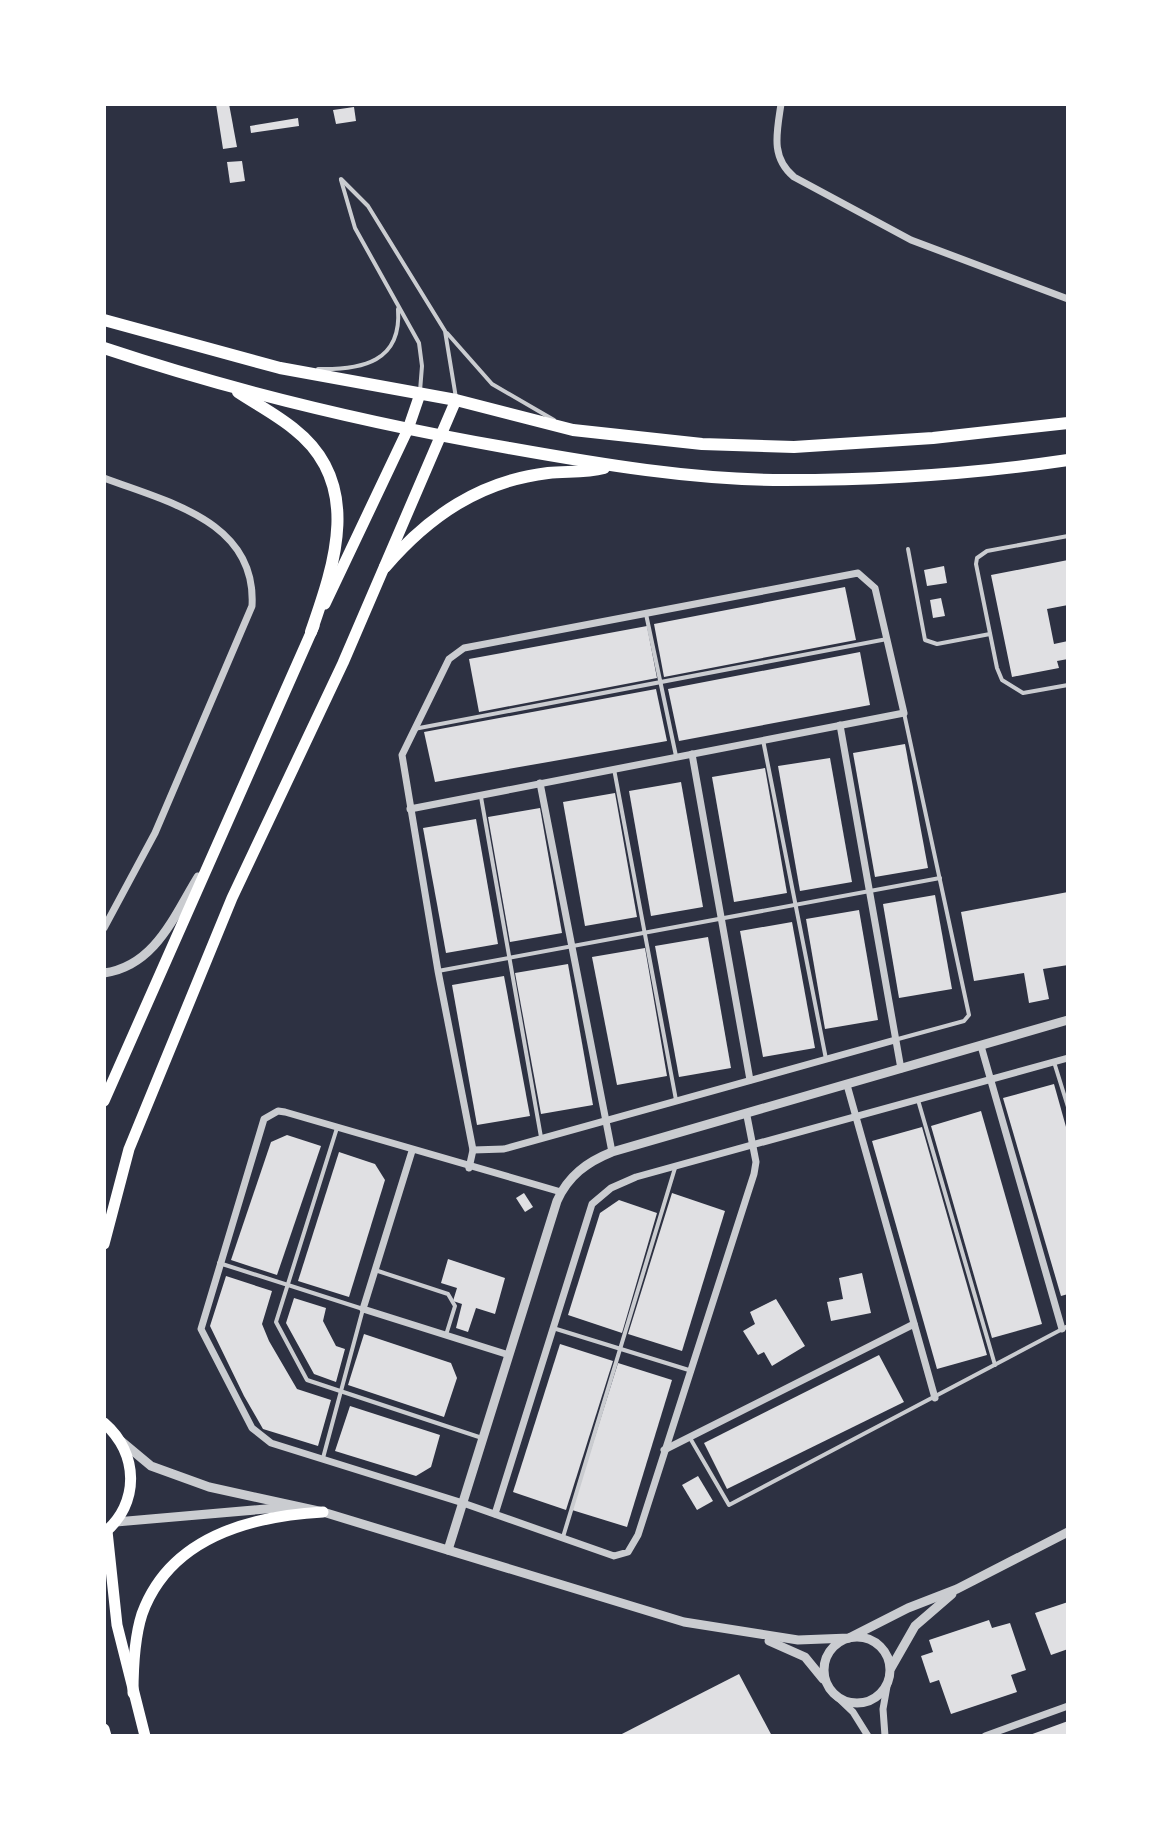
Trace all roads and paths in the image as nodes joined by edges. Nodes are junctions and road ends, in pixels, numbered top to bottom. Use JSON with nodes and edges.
{"nodes":[{"id":1,"x":781,"y":104,"type":"edge"},
{"id":2,"x":1068,"y":299,"type":"edge"},
{"id":3,"x":398,"y":308,"type":"junction"},
{"id":4,"x":104,"y":320,"type":"edge"},
{"id":5,"x":445,"y":331,"type":"junction"},
{"id":6,"x":104,"y":348,"type":"edge"},
{"id":7,"x":280,"y":368,"type":"junction"},
{"id":8,"x":228,"y":386,"type":"junction"},
{"id":9,"x":420,"y":394,"type":"junction"},
{"id":10,"x":456,"y":400,"type":"junction"},
{"id":11,"x":1068,"y":423,"type":"edge"},
{"id":12,"x":408,"y":429,"type":"junction"},
{"id":13,"x":573,"y":430,"type":"junction"},
{"id":14,"x":440,"y":436,"type":"junction"},
{"id":15,"x":1068,"y":460,"type":"edge"},
{"id":16,"x":611,"y":466,"type":"junction"},
{"id":17,"x":104,"y":478,"type":"edge"},
{"id":18,"x":1068,"y":536,"type":"edge"},
{"id":19,"x":908,"y":549,"type":"dead end"},
{"id":20,"x":385,"y":567,"type":"junction"},
{"id":21,"x":646,"y":614,"type":"junction"},
{"id":22,"x":311,"y":632,"type":"junction"},
{"id":23,"x":990,"y":634,"type":"junction"},
{"id":24,"x":887,"y":639,"type":"junction"},
{"id":25,"x":661,"y":683,"type":"junction"},
{"id":26,"x":1068,"y":685,"type":"edge"},
{"id":27,"x":904,"y":713,"type":"junction"},
{"id":28,"x":840,"y":725,"type":"junction"},
{"id":29,"x":414,"y":729,"type":"junction"},
{"id":30,"x":763,"y":740,"type":"junction"},
{"id":31,"x":692,"y":754,"type":"junction"},
{"id":32,"x":676,"y":757,"type":"junction"},
{"id":33,"x":614,"y":769,"type":"junction"},
{"id":34,"x":540,"y":783,"type":"junction"},
{"id":35,"x":480,"y":795,"type":"junction"},
{"id":36,"x":410,"y":809,"type":"junction"},
{"id":37,"x":205,"y":866,"type":"junction"},
{"id":38,"x":940,"y":878,"type":"junction"},
{"id":39,"x":869,"y":891,"type":"junction"},
{"id":40,"x":796,"y":905,"type":"junction"},
{"id":41,"x":722,"y":919,"type":"junction"},
{"id":42,"x":104,"y":928,"type":"edge"},
{"id":43,"x":645,"y":934,"type":"junction"},
{"id":44,"x":572,"y":948,"type":"junction"},
{"id":45,"x":506,"y":959,"type":"junction"},
{"id":46,"x":438,"y":971,"type":"junction"},
{"id":47,"x":104,"y":973,"type":"edge"},
{"id":48,"x":1068,"y":1020,"type":"edge"},
{"id":49,"x":895,"y":1040,"type":"junction"},
{"id":50,"x":981,"y":1046,"type":"junction"},
{"id":51,"x":1068,"y":1058,"type":"edge"},
{"id":52,"x":826,"y":1059,"type":"junction"},
{"id":53,"x":1054,"y":1062,"type":"junction"},
{"id":54,"x":901,"y":1069,"type":"junction"},
{"id":55,"x":750,"y":1080,"type":"junction"},
{"id":56,"x":990,"y":1080,"type":"junction"},
{"id":57,"x":847,"y":1085,"type":"junction"},
{"id":58,"x":676,"y":1100,"type":"junction"},
{"id":59,"x":918,"y":1100,"type":"junction"},
{"id":60,"x":104,"y":1101,"type":"edge"},
{"id":61,"x":1068,"y":1107,"type":"edge"},
{"id":62,"x":747,"y":1116,"type":"junction"},
{"id":63,"x":856,"y":1118,"type":"junction"},
{"id":64,"x":606,"y":1120,"type":"junction"},
{"id":65,"x":337,"y":1128,"type":"junction"},
{"id":66,"x":541,"y":1137,"type":"junction"},
{"id":67,"x":754,"y":1148,"type":"junction"},
{"id":68,"x":473,"y":1150,"type":"junction"},
{"id":69,"x":412,"y":1151,"type":"junction"},
{"id":70,"x":612,"y":1152,"type":"junction"},
{"id":71,"x":469,"y":1168,"type":"junction"},
{"id":72,"x":675,"y":1168,"type":"junction"},
{"id":73,"x":561,"y":1192,"type":"junction"},
{"id":74,"x":104,"y":1244,"type":"edge"},
{"id":75,"x":219,"y":1263,"type":"junction"},
{"id":76,"x":375,"y":1270,"type":"junction"},
{"id":77,"x":288,"y":1285,"type":"junction"},
{"id":78,"x":363,"y":1309,"type":"junction"},
{"id":79,"x":914,"y":1324,"type":"junction"},
{"id":80,"x":1065,"y":1327,"type":"edge"},
{"id":81,"x":553,"y":1328,"type":"junction"},
{"id":82,"x":446,"y":1335,"type":"junction"},
{"id":83,"x":619,"y":1349,"type":"junction"},
{"id":84,"x":509,"y":1355,"type":"junction"},
{"id":85,"x":995,"y":1365,"type":"junction"},
{"id":86,"x":692,"y":1371,"type":"junction"},
{"id":87,"x":341,"y":1391,"type":"junction"},
{"id":88,"x":935,"y":1398,"type":"junction"},
{"id":89,"x":104,"y":1416,"type":"edge"},
{"id":90,"x":111,"y":1430,"type":"edge"},
{"id":91,"x":483,"y":1438,"type":"junction"},
{"id":92,"x":690,"y":1438,"type":"junction"},
{"id":93,"x":664,"y":1450,"type":"junction"},
{"id":94,"x":323,"y":1458,"type":"junction"},
{"id":95,"x":463,"y":1503,"type":"junction"},
{"id":96,"x":297,"y":1506,"type":"junction"},
{"id":97,"x":323,"y":1512,"type":"junction"},
{"id":98,"x":495,"y":1514,"type":"junction"},
{"id":99,"x":109,"y":1529,"type":"edge"},
{"id":100,"x":1068,"y":1532,"type":"edge"},
{"id":101,"x":563,"y":1538,"type":"junction"},
{"id":102,"x":448,"y":1550,"type":"junction"},
{"id":103,"x":957,"y":1589,"type":"junction"},
{"id":104,"x":751,"y":1634,"type":"junction"},
{"id":105,"x":849,"y":1638,"type":"junction"},
{"id":106,"x":889,"y":1675,"type":"junction"},
{"id":107,"x":832,"y":1692,"type":"junction"},
{"id":108,"x":133,"y":1693,"type":"junction"},
{"id":109,"x":1068,"y":1706,"type":"edge"},
{"id":110,"x":104,"y":1729,"type":"edge"},
{"id":111,"x":106,"y":1736,"type":"edge"},
{"id":112,"x":145,"y":1736,"type":"edge"},
{"id":113,"x":868,"y":1736,"type":"edge"},
{"id":114,"x":885,"y":1736,"type":"edge"},
{"id":115,"x":985,"y":1736,"type":"edge"}],
"edges":[{"from":1,"to":2,"type":"street"},
{"from":3,"to":5,"type":"lane"},
{"from":3,"to":7,"type":"lane"},
{"from":3,"to":9,"type":"lane"},
{"from":4,"to":7,"type":"main road"},
{"from":5,"to":10,"type":"lane"},
{"from":5,"to":13,"type":"lane"},
{"from":6,"to":8,"type":"main road"},
{"from":7,"to":9,"type":"main road"},
{"from":8,"to":12,"type":"main road"},
{"from":8,"to":22,"type":"main road"},
{"from":9,"to":10,"type":"main road"},
{"from":9,"to":12,"type":"main road"},
{"from":10,"to":13,"type":"main road"},
{"from":10,"to":14,"type":"main road"},
{"from":11,"to":13,"type":"main road"},
{"from":12,"to":14,"type":"main road"},
{"from":12,"to":22,"type":"main road"},
{"from":14,"to":16,"type":"main road"},
{"from":14,"to":20,"type":"main road"},
{"from":15,"to":16,"type":"main road"},
{"from":16,"to":20,"type":"main road"},
{"from":17,"to":42,"type":"street"},
{"from":18,"to":23,"type":"lane"},
{"from":19,"to":23,"type":"lane"},
{"from":20,"to":74,"type":"main road"},
{"from":21,"to":24,"type":"street"},
{"from":21,"to":25,"type":"lane"},
{"from":21,"to":29,"type":"street"},
{"from":22,"to":37,"type":"main road"},
{"from":23,"to":26,"type":"lane"},
{"from":24,"to":25,"type":"lane"},
{"from":24,"to":27,"type":"street"},
{"from":25,"to":29,"type":"lane"},
{"from":25,"to":32,"type":"lane"},
{"from":27,"to":28,"type":"street"},
{"from":27,"to":38,"type":"lane"},
{"from":28,"to":30,"type":"street"},
{"from":28,"to":39,"type":"street"},
{"from":29,"to":36,"type":"street"},
{"from":30,"to":31,"type":"street"},
{"from":30,"to":40,"type":"lane"},
{"from":31,"to":32,"type":"street"},
{"from":31,"to":41,"type":"street"},
{"from":32,"to":33,"type":"street"},
{"from":33,"to":34,"type":"street"},
{"from":33,"to":43,"type":"lane"},
{"from":34,"to":35,"type":"street"},
{"from":34,"to":44,"type":"street"},
{"from":35,"to":36,"type":"street"},
{"from":35,"to":45,"type":"lane"},
{"from":36,"to":46,"type":"street"},
{"from":37,"to":47,"type":"street"},
{"from":37,"to":60,"type":"main road"},
{"from":38,"to":39,"type":"lane"},
{"from":38,"to":49,"type":"lane"},
{"from":39,"to":40,"type":"lane"},
{"from":39,"to":49,"type":"street"},
{"from":40,"to":41,"type":"lane"},
{"from":40,"to":52,"type":"lane"},
{"from":41,"to":43,"type":"lane"},
{"from":41,"to":55,"type":"street"},
{"from":43,"to":44,"type":"lane"},
{"from":43,"to":58,"type":"lane"},
{"from":44,"to":45,"type":"lane"},
{"from":44,"to":64,"type":"street"},
{"from":45,"to":46,"type":"lane"},
{"from":45,"to":66,"type":"lane"},
{"from":46,"to":68,"type":"street"},
{"from":48,"to":50,"type":"street"},
{"from":49,"to":52,"type":"street"},
{"from":49,"to":54,"type":"street"},
{"from":50,"to":54,"type":"street"},
{"from":50,"to":56,"type":"street"},
{"from":51,"to":53,"type":"street"},
{"from":52,"to":55,"type":"street"},
{"from":53,"to":56,"type":"street"},
{"from":53,"to":61,"type":"lane"},
{"from":54,"to":57,"type":"street"},
{"from":55,"to":58,"type":"street"},
{"from":56,"to":59,"type":"street"},
{"from":56,"to":80,"type":"street"},
{"from":57,"to":62,"type":"street"},
{"from":57,"to":63,"type":"street"},
{"from":58,"to":64,"type":"street"},
{"from":59,"to":63,"type":"street"},
{"from":59,"to":85,"type":"lane"},
{"from":62,"to":67,"type":"street"},
{"from":62,"to":70,"type":"street"},
{"from":63,"to":67,"type":"street"},
{"from":63,"to":79,"type":"street"},
{"from":64,"to":66,"type":"street"},
{"from":64,"to":70,"type":"street"},
{"from":65,"to":69,"type":"street"},
{"from":65,"to":75,"type":"street"},
{"from":65,"to":77,"type":"lane"},
{"from":66,"to":68,"type":"street"},
{"from":67,"to":72,"type":"street"},
{"from":67,"to":86,"type":"street"},
{"from":68,"to":71,"type":"street"},
{"from":69,"to":71,"type":"street"},
{"from":69,"to":76,"type":"street"},
{"from":70,"to":73,"type":"street"},
{"from":71,"to":73,"type":"street"},
{"from":72,"to":81,"type":"street"},
{"from":72,"to":83,"type":"lane"},
{"from":73,"to":84,"type":"street"},
{"from":75,"to":77,"type":"lane"},
{"from":75,"to":94,"type":"street"},
{"from":76,"to":78,"type":"street"},
{"from":76,"to":82,"type":"lane"},
{"from":77,"to":78,"type":"lane"},
{"from":77,"to":87,"type":"lane"},
{"from":78,"to":82,"type":"street"},
{"from":78,"to":87,"type":"lane"},
{"from":79,"to":88,"type":"street"},
{"from":79,"to":92,"type":"street"},
{"from":80,"to":85,"type":"lane"},
{"from":81,"to":83,"type":"lane"},
{"from":81,"to":98,"type":"street"},
{"from":82,"to":84,"type":"street"},
{"from":83,"to":86,"type":"lane"},
{"from":83,"to":101,"type":"lane"},
{"from":84,"to":91,"type":"street"},
{"from":85,"to":88,"type":"lane"},
{"from":86,"to":93,"type":"street"},
{"from":87,"to":91,"type":"lane"},
{"from":87,"to":94,"type":"lane"},
{"from":88,"to":92,"type":"lane"},
{"from":89,"to":90,"type":"main road"},
{"from":90,"to":96,"type":"street"},
{"from":90,"to":99,"type":"main road"},
{"from":91,"to":95,"type":"street"},
{"from":92,"to":93,"type":"street"},
{"from":93,"to":101,"type":"street"},
{"from":94,"to":95,"type":"street"},
{"from":95,"to":98,"type":"street"},
{"from":95,"to":102,"type":"street"},
{"from":96,"to":97,"type":"street"},
{"from":96,"to":99,"type":"street"},
{"from":97,"to":102,"type":"street"},
{"from":97,"to":108,"type":"main road"},
{"from":98,"to":101,"type":"street"},
{"from":99,"to":108,"type":"main road"},
{"from":100,"to":103,"type":"street"},
{"from":102,"to":104,"type":"street"},
{"from":103,"to":105,"type":"street"},
{"from":103,"to":106,"type":"street"},
{"from":104,"to":105,"type":"street"},
{"from":104,"to":107,"type":"street"},
{"from":105,"to":106,"type":"street"},
{"from":105,"to":107,"type":"street"},
{"from":106,"to":107,"type":"street"},
{"from":106,"to":114,"type":"street"},
{"from":107,"to":113,"type":"street"},
{"from":108,"to":112,"type":"main road"},
{"from":109,"to":115,"type":"street"},
{"from":110,"to":111,"type":"main road"}]}
